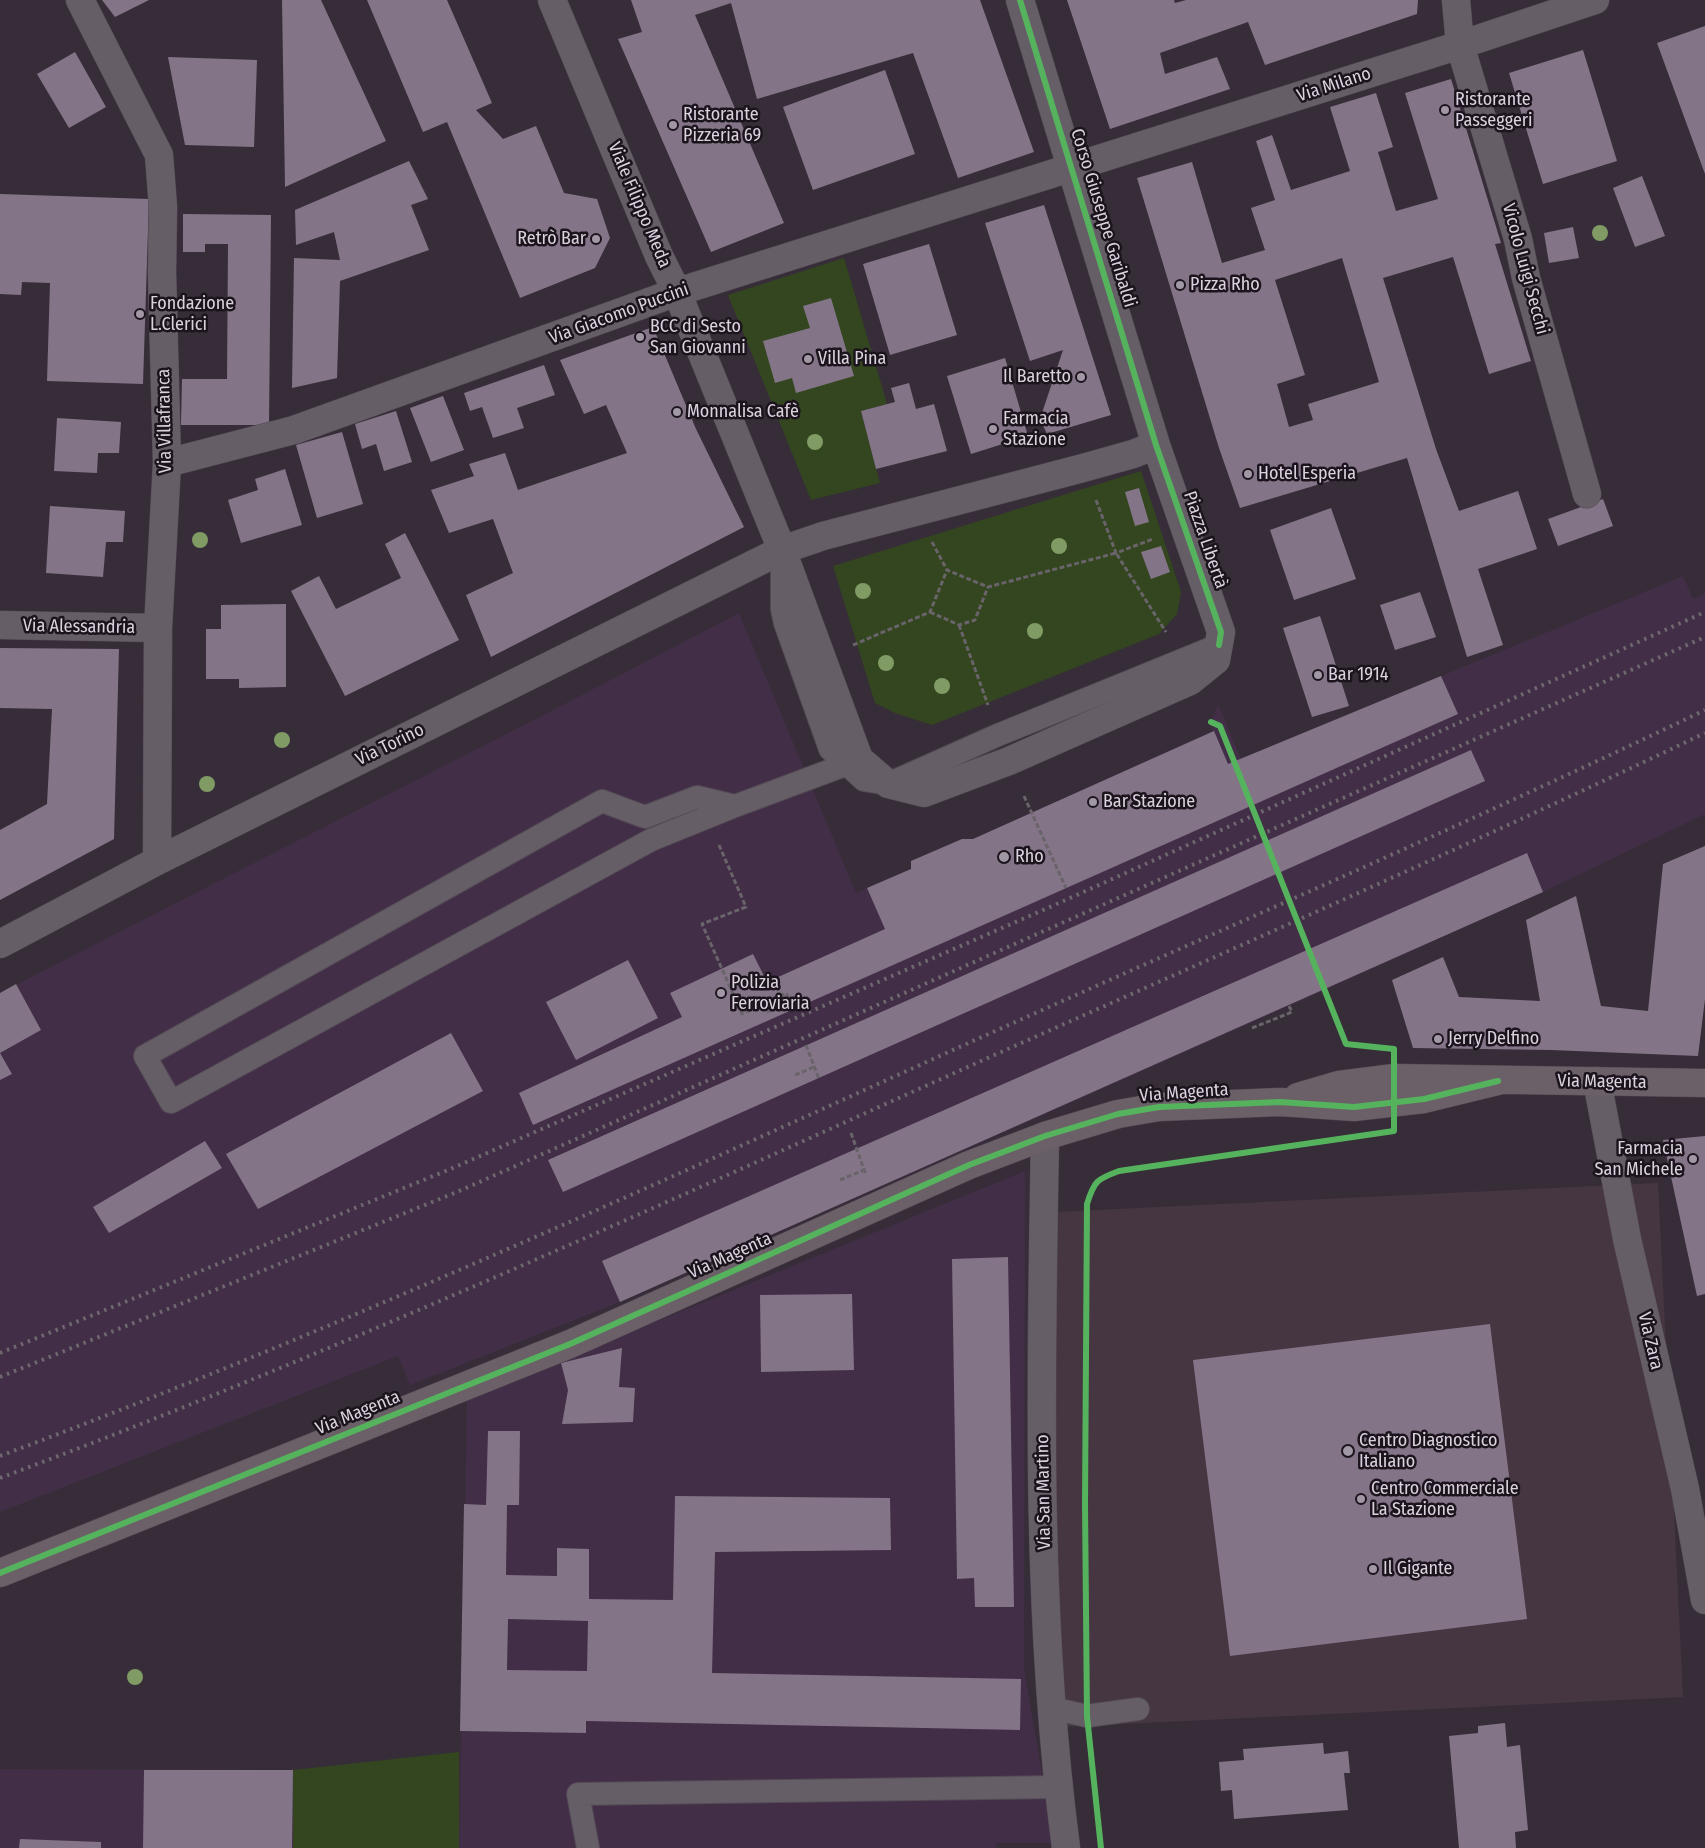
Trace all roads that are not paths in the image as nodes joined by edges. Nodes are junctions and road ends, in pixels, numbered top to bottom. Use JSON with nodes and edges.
{"nodes":[{"id":1,"x":80,"y":0,"type":"edge"},
{"id":2,"x":552,"y":0,"type":"edge"},
{"id":3,"x":1020,"y":0,"type":"edge"},
{"id":4,"x":1456,"y":0,"type":"edge"},
{"id":5,"x":1595,"y":0,"type":"edge"},
{"id":6,"x":1460,"y":45,"type":"junction"},
{"id":7,"x":1072,"y":167,"type":"junction"},
{"id":8,"x":677,"y":292,"type":"junction"},
{"id":9,"x":1156,"y":445,"type":"junction"},
{"id":10,"x":167,"y":464,"type":"junction"},
{"id":11,"x":1587,"y":494,"type":"dead end"},
{"id":12,"x":782,"y":550,"type":"junction"},
{"id":13,"x":0,"y":625,"type":"edge"},
{"id":14,"x":158,"y":628,"type":"junction"},
{"id":15,"x":845,"y":765,"type":"junction"},
{"id":16,"x":888,"y":784,"type":"junction"},
{"id":17,"x":735,"y":806,"type":"junction"},
{"id":18,"x":157,"y":861,"type":"junction"},
{"id":19,"x":0,"y":944,"type":"edge"},
{"id":20,"x":1597,"y":1081,"type":"junction"},
{"id":21,"x":1705,"y":1084,"type":"edge"},
{"id":22,"x":1045,"y":1136,"type":"junction"},
{"id":23,"x":1695,"y":1487,"type":"edge"},
{"id":24,"x":0,"y":1573,"type":"edge"},
{"id":25,"x":1705,"y":1600,"type":"edge"},
{"id":26,"x":1051,"y":1708,"type":"junction"},
{"id":27,"x":1138,"y":1709,"type":"dead end"},
{"id":28,"x":1058,"y":1787,"type":"junction"},
{"id":29,"x":588,"y":1848,"type":"edge"},
{"id":30,"x":1066,"y":1848,"type":"edge"}],
"edges":[{"from":1,"to":10,"type":"street","name":"Via Villafranca"},
{"from":2,"to":8,"type":"street","name":"Viale Filippo Meda"},
{"from":3,"to":7,"type":"street","name":"Corso Giuseppe Garibaldi"},
{"from":4,"to":6,"type":"street","name":"Vicolo Luigi Secchi"},
{"from":5,"to":6,"type":"street","name":"Via Milano"},
{"from":6,"to":7,"type":"street","name":"Via Milano"},
{"from":6,"to":11,"type":"street","name":"Vicolo Luigi Secchi"},
{"from":7,"to":8,"type":"street","name":"Via Giacomo Puccini"},
{"from":7,"to":9,"type":"street","name":"Corso Giuseppe Garibaldi"},
{"from":8,"to":10,"type":"street","name":"Via Giacomo Puccini"},
{"from":8,"to":12,"type":"street","name":"Viale Filippo Meda"},
{"from":9,"to":12,"type":"street"},
{"from":9,"to":16,"type":"street","name":"Piazza Libertà"},
{"from":10,"to":14,"type":"street","name":"Via Villafranca"},
{"from":12,"to":15,"type":"lane"},
{"from":12,"to":16,"type":"street","name":"Piazza Libertà"},
{"from":12,"to":18,"type":"street","name":"Via Torino"},
{"from":13,"to":14,"type":"street","name":"Via Alessandria"},
{"from":14,"to":18,"type":"street","name":"Via Villafranca"},
{"from":15,"to":16,"type":"lane"},
{"from":15,"to":17,"type":"lane"},
{"from":17,"to":17,"type":"lane"},
{"from":18,"to":19,"type":"street","name":"Via Torino"},
{"from":20,"to":21,"type":"street","name":"Via Magenta"},
{"from":20,"to":22,"type":"street","name":"Via Magenta"},
{"from":20,"to":23,"type":"street","name":"Via Zara"},
{"from":22,"to":24,"type":"street","name":"Via Magenta"},
{"from":22,"to":26,"type":"street","name":"Via San Martino"},
{"from":23,"to":25,"type":"street","name":"Via Zara"},
{"from":26,"to":27,"type":"lane"},
{"from":26,"to":28,"type":"street","name":"Via San Martino"},
{"from":28,"to":29,"type":"lane"},
{"from":28,"to":30,"type":"street","name":"Via San Martino"}]}
